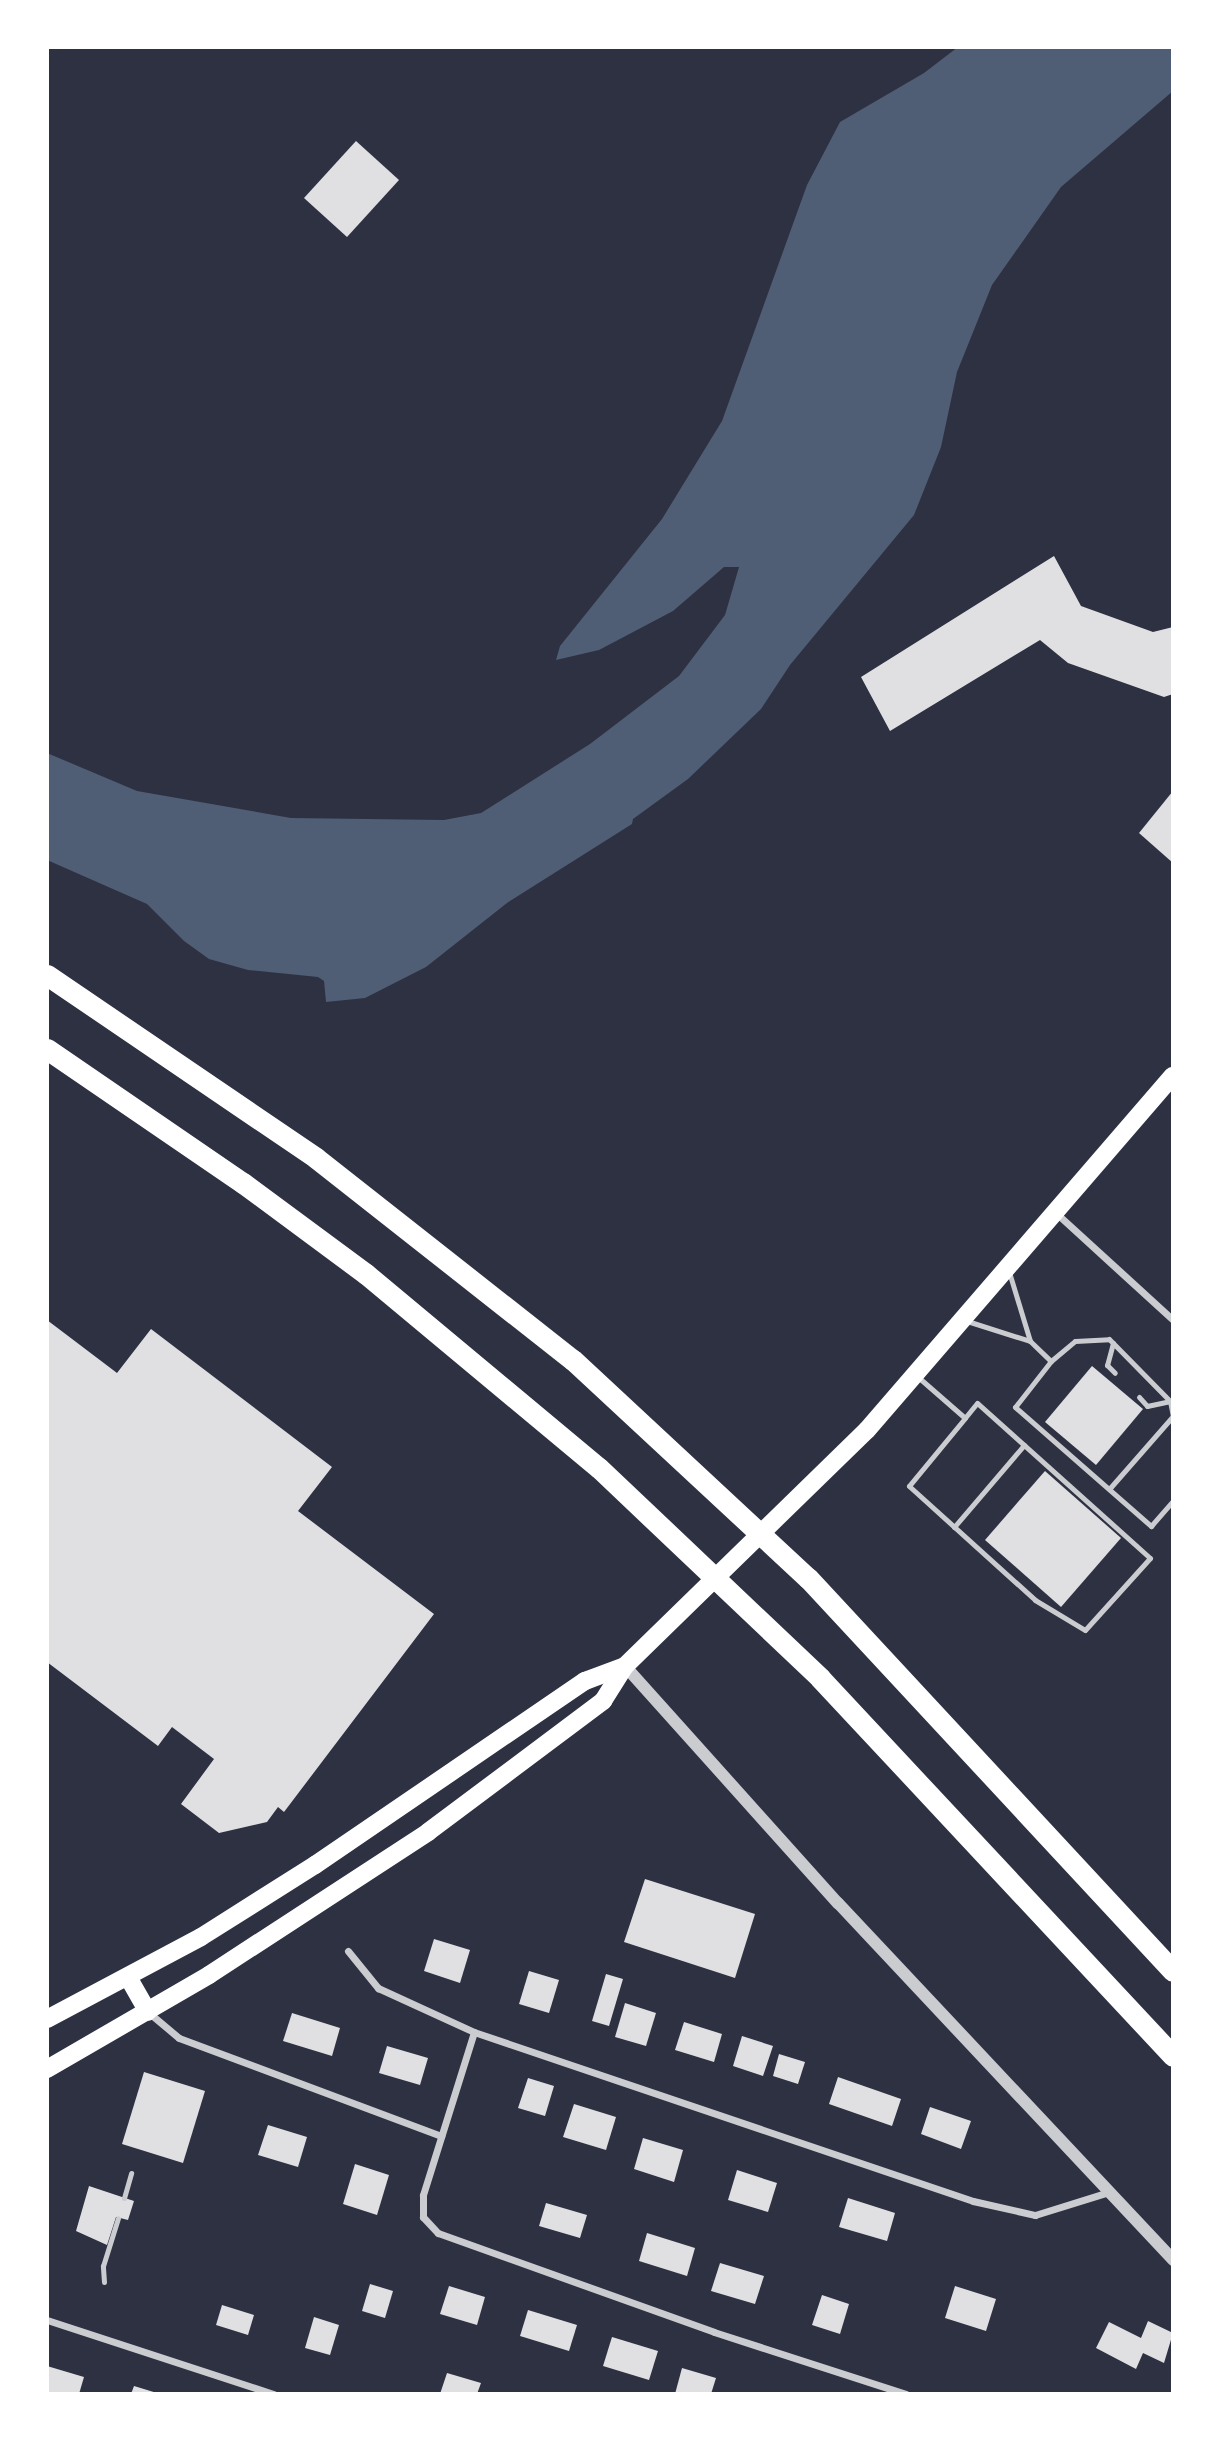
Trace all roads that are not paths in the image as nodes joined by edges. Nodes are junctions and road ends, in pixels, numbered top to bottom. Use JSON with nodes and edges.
{"nodes":[{"id":1,"x":47,"y":975,"type":"edge"},
{"id":2,"x":50,"y":1051,"type":"edge"},
{"id":3,"x":1173,"y":1076,"type":"edge"},
{"id":4,"x":1055,"y":1213,"type":"junction"},
{"id":5,"x":1009,"y":1270,"type":"junction"},
{"id":6,"x":964,"y":1320,"type":"junction"},
{"id":7,"x":1173,"y":1320,"type":"edge"},
{"id":8,"x":1030,"y":1341,"type":"junction"},
{"id":9,"x":1113,"y":1343,"type":"junction"},
{"id":10,"x":1051,"y":1361,"type":"junction"},
{"id":11,"x":1115,"y":1373,"type":"dead end"},
{"id":12,"x":916,"y":1375,"type":"junction"},
{"id":13,"x":1139,"y":1397,"type":"dead end"},
{"id":14,"x":1170,"y":1401,"type":"junction"},
{"id":15,"x":965,"y":1418,"type":"junction"},
{"id":16,"x":1024,"y":1445,"type":"junction"},
{"id":17,"x":1109,"y":1489,"type":"junction"},
{"id":18,"x":1173,"y":1501,"type":"edge"},
{"id":19,"x":954,"y":1527,"type":"junction"},
{"id":20,"x":625,"y":1666,"type":"junction"},
{"id":21,"x":348,"y":1951,"type":"dead end"},
{"id":22,"x":1173,"y":1971,"type":"edge"},
{"id":23,"x":128,"y":1977,"type":"junction"},
{"id":24,"x":148,"y":2012,"type":"junction"},
{"id":25,"x":47,"y":2019,"type":"edge"},
{"id":26,"x":474,"y":2032,"type":"junction"},
{"id":27,"x":1173,"y":2056,"type":"edge"},
{"id":28,"x":47,"y":2068,"type":"edge"},
{"id":29,"x":441,"y":2136,"type":"junction"},
{"id":30,"x":131,"y":2173,"type":"dead end"},
{"id":31,"x":1110,"y":2191,"type":"junction"},
{"id":32,"x":124,"y":2198,"type":"dead end"},
{"id":33,"x":118,"y":2218,"type":"dead end"},
{"id":34,"x":1173,"y":2260,"type":"edge"},
{"id":35,"x":104,"y":2282,"type":"dead end"},
{"id":36,"x":47,"y":2320,"type":"edge"},
{"id":37,"x":274,"y":2394,"type":"edge"},
{"id":38,"x":906,"y":2394,"type":"edge"}],
"edges":[{"from":1,"to":22,"type":"highway"},
{"from":2,"to":27,"type":"highway"},
{"from":3,"to":4,"type":"main road"},
{"from":4,"to":5,"type":"main road"},
{"from":4,"to":7,"type":"street"},
{"from":5,"to":6,"type":"main road"},
{"from":5,"to":8,"type":"lane"},
{"from":6,"to":8,"type":"lane"},
{"from":6,"to":12,"type":"main road"},
{"from":8,"to":10,"type":"lane"},
{"from":9,"to":10,"type":"lane"},
{"from":9,"to":11,"type":"lane"},
{"from":9,"to":14,"type":"lane"},
{"from":10,"to":17,"type":"lane"},
{"from":12,"to":15,"type":"lane"},
{"from":12,"to":20,"type":"main road"},
{"from":13,"to":14,"type":"lane"},
{"from":14,"to":17,"type":"lane"},
{"from":15,"to":16,"type":"lane"},
{"from":15,"to":19,"type":"lane"},
{"from":16,"to":19,"type":"lane"},
{"from":16,"to":19,"type":"lane"},
{"from":17,"to":18,"type":"lane"},
{"from":20,"to":23,"type":"main road"},
{"from":20,"to":24,"type":"main road"},
{"from":20,"to":31,"type":"street"},
{"from":21,"to":26,"type":"street"},
{"from":23,"to":24,"type":"main road"},
{"from":23,"to":25,"type":"main road"},
{"from":24,"to":28,"type":"main road"},
{"from":24,"to":29,"type":"street"},
{"from":26,"to":29,"type":"street"},
{"from":26,"to":31,"type":"street"},
{"from":29,"to":38,"type":"street"},
{"from":30,"to":32,"type":"lane"},
{"from":31,"to":34,"type":"street"},
{"from":33,"to":35,"type":"lane"},
{"from":36,"to":37,"type":"street"}]}
